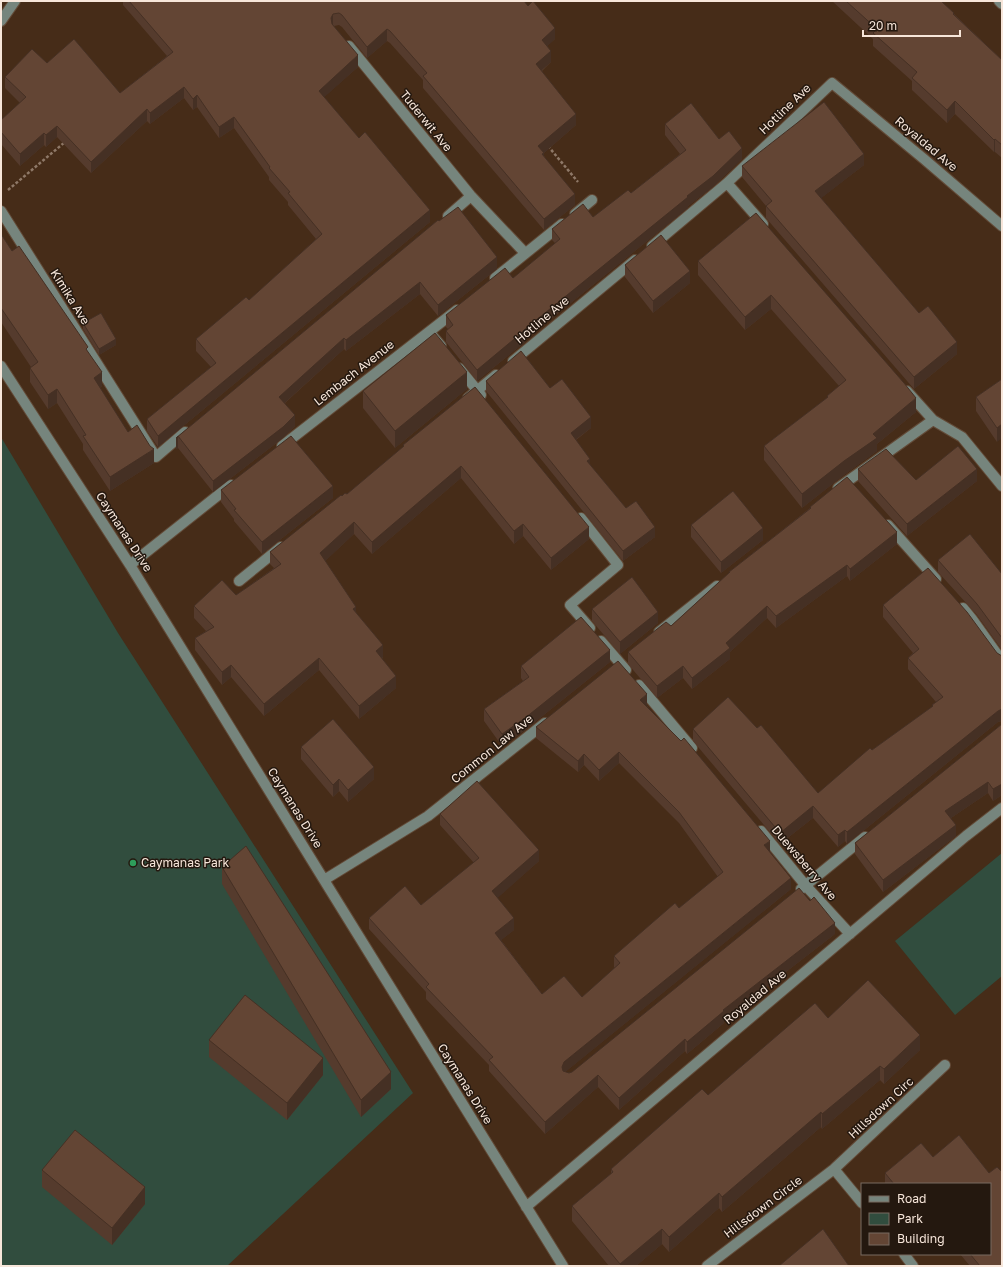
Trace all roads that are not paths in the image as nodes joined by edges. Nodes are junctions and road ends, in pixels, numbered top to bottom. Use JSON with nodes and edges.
{"nodes":[{"id":1,"x":15,"y":1,"type":"edge"},
{"id":2,"x":999,"y":1,"type":"edge"},
{"id":3,"x":1002,"y":4,"type":"edge"},
{"id":4,"x":1,"y":21,"type":"edge"},
{"id":5,"x":342,"y":37,"type":"edge"},
{"id":6,"x":832,"y":82,"type":"joint"},
{"id":7,"x":727,"y":183,"type":"junction"},
{"id":8,"x":471,"y":196,"type":"junction"},
{"id":9,"x":592,"y":200,"type":"road end"},
{"id":10,"x":1,"y":211,"type":"edge"},
{"id":11,"x":441,"y":222,"type":"edge"},
{"id":12,"x":1002,"y":226,"type":"edge"},
{"id":13,"x":768,"y":231,"type":"edge"},
{"id":14,"x":525,"y":253,"type":"junction"},
{"id":15,"x":489,"y":283,"type":"edge"},
{"id":16,"x":465,"y":302,"type":"edge"},
{"id":17,"x":430,"y":332,"type":"junction"},
{"id":18,"x":1,"y":366,"type":"edge"},
{"id":19,"x":902,"y":385,"type":"edge"},
{"id":20,"x":477,"y":390,"type":"junction"},
{"id":21,"x":487,"y":402,"type":"edge"},
{"id":22,"x":459,"y":405,"type":"edge"},
{"id":23,"x":932,"y":420,"type":"junction"},
{"id":24,"x":193,"y":426,"type":"edge"},
{"id":25,"x":275,"y":452,"type":"edge"},
{"id":26,"x":238,"y":480,"type":"edge"},
{"id":27,"x":1002,"y":486,"type":"edge"},
{"id":28,"x":830,"y":495,"type":"edge"},
{"id":29,"x":574,"y":511,"type":"edge"},
{"id":30,"x":879,"y":515,"type":"edge"},
{"id":31,"x":288,"y":542,"type":"edge"},
{"id":32,"x":130,"y":564,"type":"junction"},
{"id":33,"x":725,"y":579,"type":"edge"},
{"id":34,"x":239,"y":581,"type":"dead end"},
{"id":35,"x":941,"y":584,"type":"edge"},
{"id":36,"x":957,"y":602,"type":"edge"},
{"id":37,"x":651,"y":638,"type":"edge"},
{"id":38,"x":1002,"y":661,"type":"edge"},
{"id":39,"x":552,"y":717,"type":"edge"},
{"id":40,"x":699,"y":757,"type":"edge"},
{"id":41,"x":1002,"y":808,"type":"edge"},
{"id":42,"x":755,"y":824,"type":"edge"},
{"id":43,"x":873,"y":831,"type":"edge"},
{"id":44,"x":324,"y":880,"type":"junction"},
{"id":45,"x":806,"y":886,"type":"junction"},
{"id":46,"x":793,"y":895,"type":"edge"},
{"id":47,"x":850,"y":934,"type":"junction"},
{"id":48,"x":945,"y":1065,"type":"dead end"},
{"id":49,"x":834,"y":1169,"type":"junction"},
{"id":50,"x":861,"y":1202,"type":"edge"},
{"id":51,"x":526,"y":1207,"type":"junction"},
{"id":52,"x":905,"y":1255,"type":"edge"},
{"id":53,"x":563,"y":1266,"type":"edge"},
{"id":54,"x":707,"y":1266,"type":"edge"},
{"id":55,"x":913,"y":1266,"type":"edge"}],
"edges":[{"from":1,"to":4,"type":"street"},
{"from":2,"to":3,"type":"street"},
{"from":5,"to":8,"type":"street","name":"Tuderwit Ave"},
{"from":6,"to":7,"type":"street","name":"Hotline Ave"},
{"from":6,"to":12,"type":"street","name":"Royaldad Ave"},
{"from":7,"to":13,"type":"street"},
{"from":7,"to":20,"type":"street","name":"Hotline Ave"},
{"from":8,"to":11,"type":"street"},
{"from":8,"to":14,"type":"street","name":"Tuderwit Ave"},
{"from":9,"to":14,"type":"street"},
{"from":10,"to":24,"type":"street","name":"Kimika Ave"},
{"from":14,"to":15,"type":"street"},
{"from":16,"to":17,"type":"street","name":"Lembach Avenue"},
{"from":17,"to":20,"type":"street"},
{"from":17,"to":25,"type":"street","name":"Lembach Avenue"},
{"from":18,"to":32,"type":"street","name":"Caymanas Drive"},
{"from":19,"to":23,"type":"street"},
{"from":20,"to":21,"type":"street"},
{"from":20,"to":22,"type":"street","name":"Hotline Ave"},
{"from":23,"to":27,"type":"street"},
{"from":23,"to":28,"type":"street"},
{"from":26,"to":32,"type":"street"},
{"from":29,"to":40,"type":"street"},
{"from":30,"to":35,"type":"street"},
{"from":31,"to":34,"type":"street"},
{"from":32,"to":44,"type":"street","name":"Caymanas Drive"},
{"from":33,"to":37,"type":"street"},
{"from":36,"to":38,"type":"street"},
{"from":39,"to":44,"type":"street","name":"Common Law Ave"},
{"from":41,"to":47,"type":"street","name":"Royaldad Ave"},
{"from":42,"to":45,"type":"street","name":"Duewsberry Ave"},
{"from":43,"to":45,"type":"street"},
{"from":44,"to":51,"type":"street","name":"Caymanas Drive"},
{"from":45,"to":46,"type":"street"},
{"from":45,"to":47,"type":"street","name":"Duewsberry Ave"},
{"from":47,"to":51,"type":"street","name":"Royaldad Ave"},
{"from":48,"to":49,"type":"street","name":"Hillsdown Circ"},
{"from":49,"to":50,"type":"street"},
{"from":49,"to":54,"type":"street","name":"Hillsdown Circle"},
{"from":51,"to":53,"type":"street","name":"Caymanas Drive"},
{"from":52,"to":55,"type":"street"}]}
